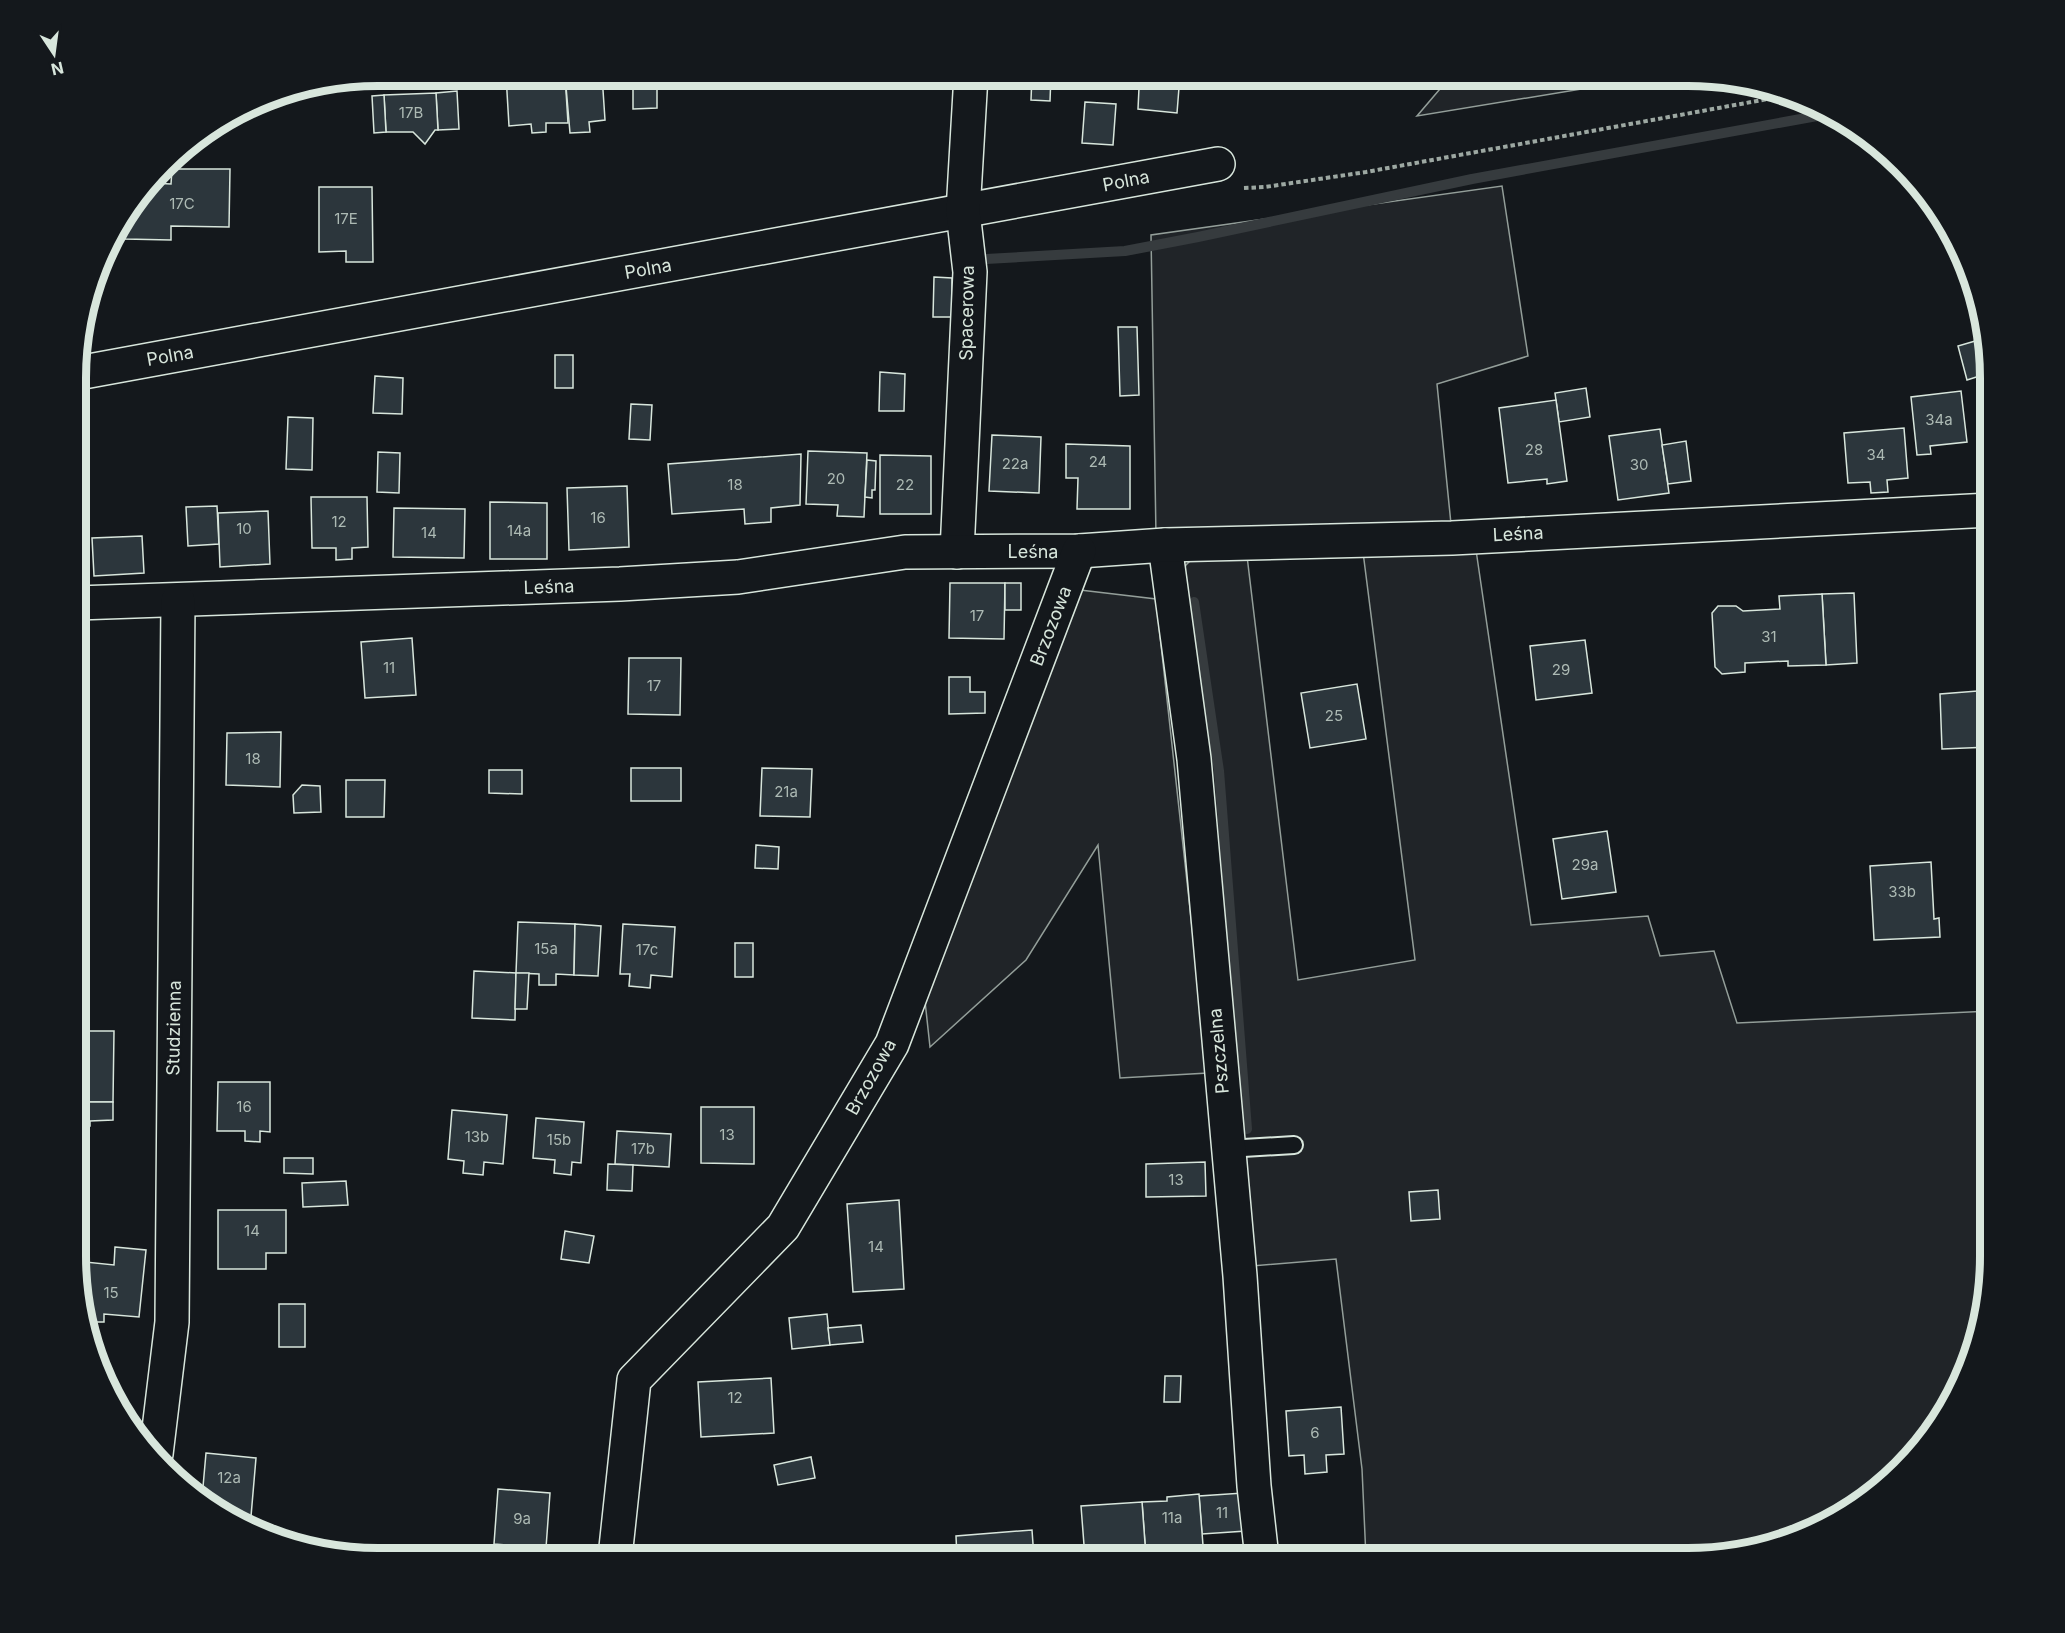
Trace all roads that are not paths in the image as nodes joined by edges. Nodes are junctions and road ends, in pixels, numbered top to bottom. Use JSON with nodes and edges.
{"nodes":[{"id":1,"x":970,"y":86,"type":"edge"},
{"id":2,"x":1218,"y":164,"type":"dead end"},
{"id":3,"x":963,"y":212,"type":"junction"},
{"id":4,"x":86,"y":372,"type":"edge"},
{"id":5,"x":1980,"y":511,"type":"edge"},
{"id":6,"x":1165,"y":545,"type":"junction"},
{"id":7,"x":1079,"y":551,"type":"junction"},
{"id":8,"x":957,"y":552,"type":"junction"},
{"id":9,"x":178,"y":601,"type":"junction"},
{"id":10,"x":86,"y":603,"type":"edge"},
{"id":11,"x":1294,"y":1145,"type":"dead end"},
{"id":12,"x":1227,"y":1149,"type":"junction"},
{"id":13,"x":157,"y":1447,"type":"edge"},
{"id":14,"x":616,"y":1548,"type":"edge"},
{"id":15,"x":1261,"y":1548,"type":"edge"}],
"edges":[{"from":1,"to":3,"type":"street","name":"Spacerowa"},
{"from":2,"to":3,"type":"street","name":"Polna"},
{"from":3,"to":4,"type":"street","name":"Polna"},
{"from":3,"to":8,"type":"street","name":"Spacerowa"},
{"from":5,"to":6,"type":"street","name":"Leśna"},
{"from":6,"to":7,"type":"street","name":"Leśna"},
{"from":6,"to":12,"type":"street","name":"Pszczelna"},
{"from":7,"to":8,"type":"street","name":"Leśna"},
{"from":7,"to":14,"type":"street","name":"Brzozowa"},
{"from":8,"to":9,"type":"street","name":"Leśna"},
{"from":9,"to":10,"type":"street","name":"Leśna"},
{"from":9,"to":13,"type":"street","name":"Studzienna"},
{"from":11,"to":12,"type":"lane"},
{"from":12,"to":15,"type":"street","name":"Pszczelna"}]}
